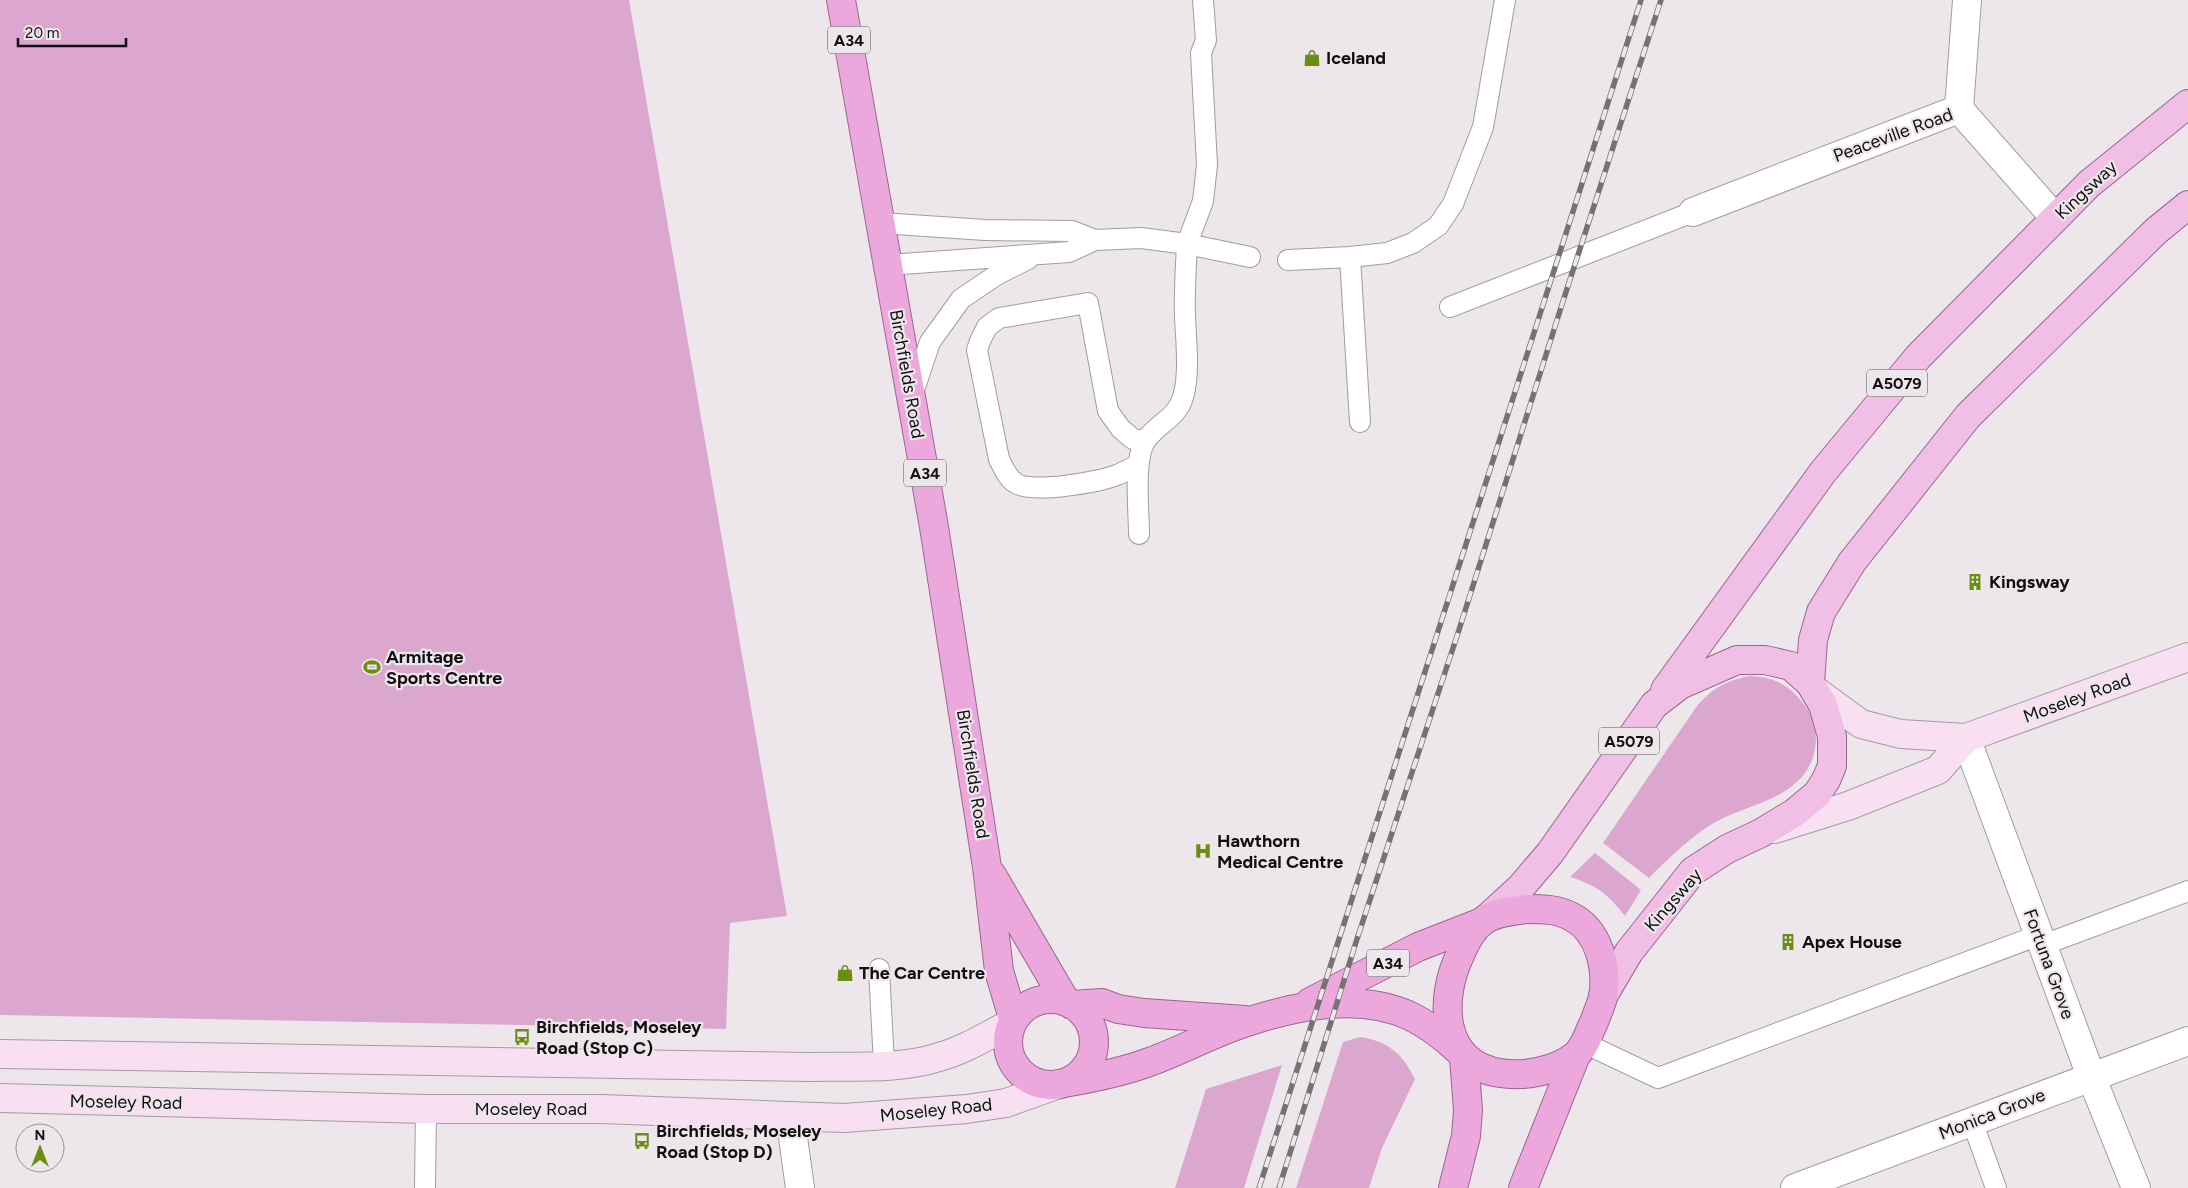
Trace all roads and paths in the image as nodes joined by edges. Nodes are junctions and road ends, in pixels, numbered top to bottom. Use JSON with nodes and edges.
{"nodes":[{"id":1,"x":841,"y":0,"type":"edge"},
{"id":2,"x":1203,"y":0,"type":"edge"},
{"id":3,"x":1505,"y":0,"type":"edge"},
{"id":4,"x":1967,"y":0,"type":"edge"},
{"id":5,"x":2188,"y":104,"type":"edge"},
{"id":6,"x":1959,"y":109,"type":"junction"},
{"id":7,"x":2188,"y":205,"type":"edge"},
{"id":8,"x":1692,"y":212,"type":"joint"},
{"id":9,"x":2056,"y":218,"type":"junction"},
{"id":10,"x":881,"y":223,"type":"junction"},
{"id":11,"x":1095,"y":240,"type":"junction"},
{"id":12,"x":1187,"y":244,"type":"junction"},
{"id":13,"x":1037,"y":255,"type":"junction"},
{"id":14,"x":1250,"y":258,"type":"dead end"},
{"id":15,"x":1350,"y":258,"type":"junction"},
{"id":16,"x":1288,"y":260,"type":"dead end"},
{"id":17,"x":888,"y":265,"type":"junction"},
{"id":18,"x":1450,"y":307,"type":"dead end"},
{"id":19,"x":912,"y":396,"type":"junction"},
{"id":20,"x":1360,"y":422,"type":"dead end"},
{"id":21,"x":1145,"y":441,"type":"junction"},
{"id":22,"x":1138,"y":465,"type":"junction"},
{"id":23,"x":1139,"y":534,"type":"dead end"},
{"id":24,"x":2188,"y":657,"type":"edge"},
{"id":25,"x":1813,"y":687,"type":"junction"},
{"id":26,"x":1654,"y":705,"type":"junction"},
{"id":27,"x":1966,"y":738,"type":"junction"},
{"id":28,"x":1761,"y":833,"type":"junction"},
{"id":29,"x":987,"y":867,"type":"junction"},
{"id":30,"x":2188,"y":891,"type":"edge"},
{"id":31,"x":1484,"y":920,"type":"junction"},
{"id":32,"x":2041,"y":940,"type":"junction"},
{"id":33,"x":879,"y":969,"type":"dead end"},
{"id":34,"x":1603,"y":996,"type":"junction"},
{"id":35,"x":1069,"y":1003,"type":"junction"},
{"id":36,"x":1296,"y":1009,"type":"junction"},
{"id":37,"x":1012,"y":1020,"type":"junction"},
{"id":38,"x":1249,"y":1021,"type":"junction"},
{"id":39,"x":2188,"y":1041,"type":"edge"},
{"id":40,"x":1580,"y":1049,"type":"junction"},
{"id":41,"x":0,"y":1054,"type":"edge"},
{"id":42,"x":1462,"y":1055,"type":"junction"},
{"id":43,"x":884,"y":1065,"type":"junction"},
{"id":44,"x":2091,"y":1076,"type":"junction"},
{"id":45,"x":1061,"y":1084,"type":"junction"},
{"id":46,"x":0,"y":1098,"type":"edge"},
{"id":47,"x":426,"y":1109,"type":"junction"},
{"id":48,"x":790,"y":1116,"type":"junction"},
{"id":49,"x":1972,"y":1121,"type":"junction"},
{"id":50,"x":1836,"y":1181,"type":"edge"},
{"id":51,"x":425,"y":1188,"type":"edge"},
{"id":52,"x":800,"y":1188,"type":"edge"},
{"id":53,"x":1453,"y":1188,"type":"edge"},
{"id":54,"x":1523,"y":1188,"type":"edge"},
{"id":55,"x":1795,"y":1188,"type":"edge"},
{"id":56,"x":1996,"y":1188,"type":"edge"},
{"id":57,"x":2136,"y":1188,"type":"edge"}],
"edges":[{"from":1,"to":10,"type":"highway","name":"Birchfields Road","number":"A34"},
{"from":2,"to":12,"type":"lane"},
{"from":3,"to":15,"type":"lane"},
{"from":4,"to":6,"type":"street"},
{"from":5,"to":9,"type":"main road","name":"Kingsway","number":"A5079"},
{"from":6,"to":8,"type":"street","name":"Peaceville Road"},
{"from":6,"to":9,"type":"street","name":"Peaceville Road"},
{"from":7,"to":25,"type":"main road","name":"Kingsway","number":"A5079"},
{"from":8,"to":18,"type":"lane"},
{"from":9,"to":26,"type":"main road","name":"Kingsway","number":"A5079"},
{"from":10,"to":11,"type":"lane"},
{"from":10,"to":17,"type":"highway","name":"Birchfields Road","number":"A34"},
{"from":11,"to":12,"type":"lane"},
{"from":11,"to":13,"type":"lane"},
{"from":12,"to":14,"type":"lane"},
{"from":12,"to":21,"type":"lane"},
{"from":13,"to":17,"type":"lane"},
{"from":13,"to":19,"type":"lane"},
{"from":15,"to":16,"type":"lane"},
{"from":15,"to":20,"type":"lane"},
{"from":17,"to":19,"type":"highway","name":"Birchfields Road","number":"A34"},
{"from":19,"to":29,"type":"highway","name":"Birchfields Road","number":"A34"},
{"from":21,"to":22,"type":"lane"},
{"from":21,"to":22,"type":"lane"},
{"from":22,"to":23,"type":"lane"},
{"from":24,"to":27,"type":"main road","name":"Moseley Road"},
{"from":25,"to":26,"type":"main road","name":"Kingsway","number":"A5079"},
{"from":25,"to":27,"type":"main road","name":"Moseley Road"},
{"from":25,"to":28,"type":"main road","name":"Kingsway","number":"A5079"},
{"from":26,"to":31,"type":"main road","name":"Kingsway","number":"A5079"},
{"from":27,"to":28,"type":"main road","name":"Moseley Road"},
{"from":27,"to":32,"type":"street","name":"Fortuna Grove"},
{"from":28,"to":34,"type":"main road","name":"Kingsway","number":"A5079"},
{"from":29,"to":35,"type":"highway","name":"Birchfields Road","number":"A34"},
{"from":29,"to":37,"type":"highway","name":"Birchfields Road","number":"A34"},
{"from":30,"to":32,"type":"lane"},
{"from":31,"to":34,"type":"highway","number":"A34"},
{"from":31,"to":36,"type":"highway","name":"Moseley Road","number":"A34"},
{"from":31,"to":42,"type":"highway"},
{"from":32,"to":40,"type":"lane"},
{"from":32,"to":44,"type":"street","name":"Fortuna Grove"},
{"from":33,"to":43,"type":"lane"},
{"from":34,"to":40,"type":"highway","number":"A34"},
{"from":35,"to":37,"type":"highway","number":"A34"},
{"from":35,"to":38,"type":"highway","name":"Moseley Road","number":"A34"},
{"from":35,"to":45,"type":"highway","number":"A34"},
{"from":36,"to":38,"type":"highway","name":"Moseley Road","number":"A34"},
{"from":36,"to":42,"type":"highway","name":"Moseley Road","number":"A34"},
{"from":37,"to":43,"type":"main road"},
{"from":37,"to":45,"type":"highway","number":"A34"},
{"from":38,"to":45,"type":"highway","name":"Moseley Road","number":"A34"},
{"from":39,"to":44,"type":"street","name":"Monica Grove"},
{"from":40,"to":42,"type":"highway","number":"A34"},
{"from":40,"to":54,"type":"highway","number":"A34"},
{"from":41,"to":43,"type":"main road"},
{"from":42,"to":53,"type":"highway"},
{"from":44,"to":49,"type":"street","name":"Monica Grove"},
{"from":44,"to":57,"type":"street","name":"Fortuna Grove"},
{"from":45,"to":48,"type":"main road","name":"Moseley Road"},
{"from":46,"to":47,"type":"main road","name":"Moseley Road"},
{"from":47,"to":48,"type":"main road","name":"Moseley Road"},
{"from":47,"to":51,"type":"lane"},
{"from":48,"to":52,"type":"street"},
{"from":49,"to":50,"type":"street","name":"Monica Grove"},
{"from":49,"to":56,"type":"lane"},
{"from":50,"to":55,"type":"street","name":"Monica Grove"}]}
